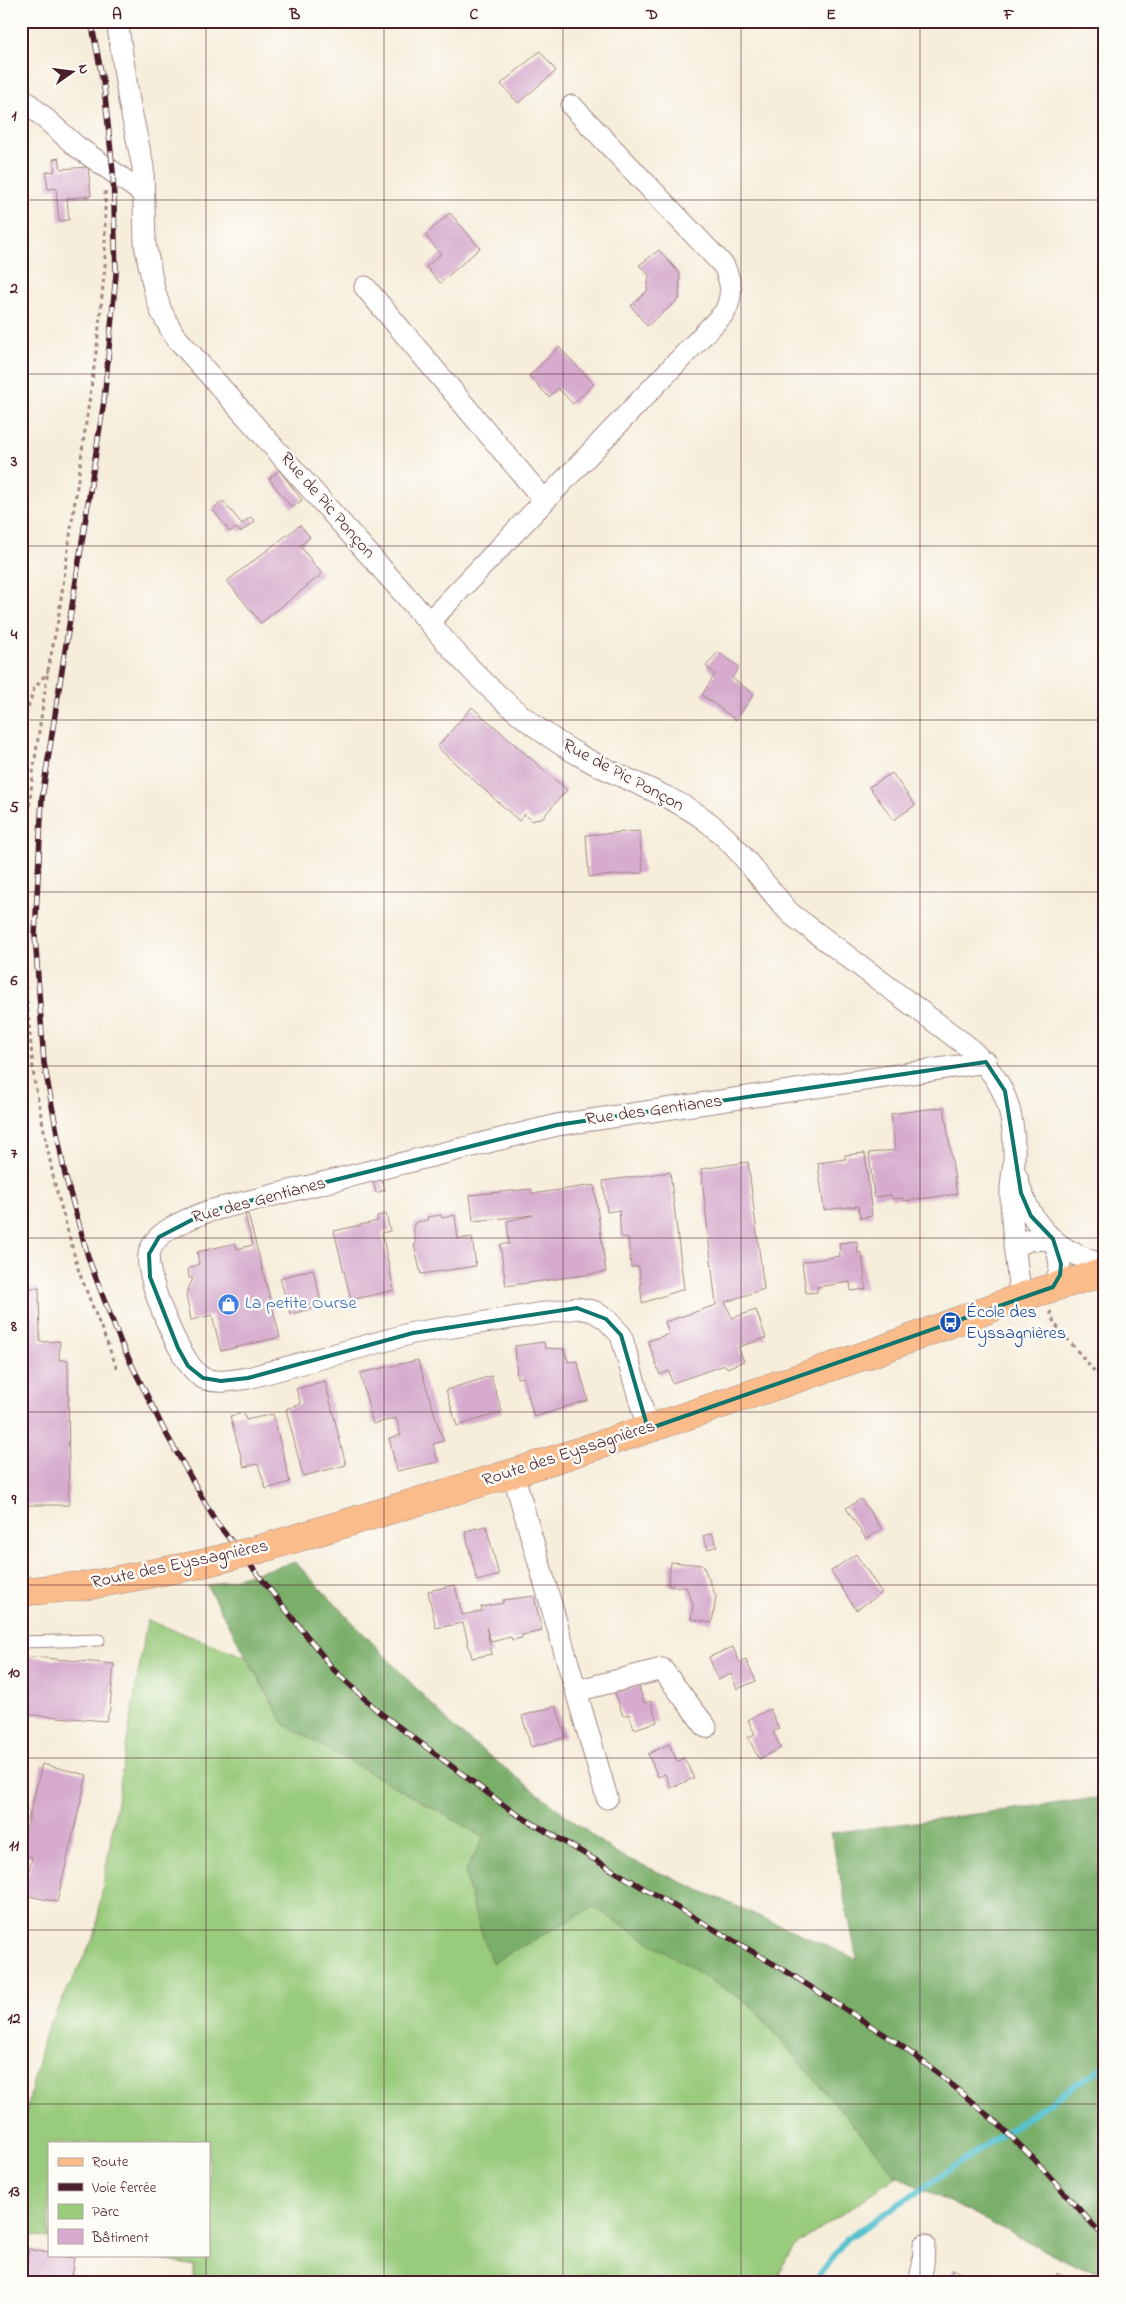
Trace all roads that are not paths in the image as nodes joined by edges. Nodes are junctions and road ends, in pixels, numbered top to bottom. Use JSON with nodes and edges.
{"nodes":[{"id":1,"x":117,"y":21,"type":"edge"},
{"id":2,"x":21,"y":97,"type":"edge"},
{"id":3,"x":572,"y":106,"type":"dead end"},
{"id":4,"x":143,"y":193,"type":"junction"},
{"id":5,"x":365,"y":287,"type":"dead end"},
{"id":6,"x":544,"y":500,"type":"junction"},
{"id":7,"x":429,"y":622,"type":"junction"},
{"id":8,"x":986,"y":1062,"type":"junction"},
{"id":9,"x":1014,"y":1161,"type":"junction"},
{"id":10,"x":1053,"y":1239,"type":"junction"},
{"id":11,"x":1014,"y":1247,"type":"junction"},
{"id":12,"x":1105,"y":1265,"type":"edge"},
{"id":13,"x":1105,"y":1272,"type":"edge"},
{"id":14,"x":1039,"y":1291,"type":"junction"},
{"id":15,"x":648,"y":1429,"type":"junction"},
{"id":16,"x":513,"y":1473,"type":"junction"},
{"id":17,"x":21,"y":1592,"type":"edge"},
{"id":18,"x":99,"y":1640,"type":"dead end"},
{"id":19,"x":21,"y":1642,"type":"edge"},
{"id":20,"x":576,"y":1691,"type":"junction"},
{"id":21,"x":706,"y":1727,"type":"dead end"},
{"id":22,"x":607,"y":1798,"type":"dead end"},
{"id":23,"x":924,"y":2246,"type":"dead end"},
{"id":24,"x":919,"y":2283,"type":"edge"}],
"edges":[{"from":1,"to":4,"type":"street","name":"Rue de Pic Ponçon"},
{"from":2,"to":4,"type":"street"},
{"from":3,"to":6,"type":"street"},
{"from":4,"to":7,"type":"street","name":"Rue de Pic Ponçon"},
{"from":5,"to":6,"type":"street"},
{"from":6,"to":7,"type":"street"},
{"from":7,"to":8,"type":"street","name":"Rue de Pic Ponçon"},
{"from":8,"to":9,"type":"street","name":"Rue de Pic Ponçon"},
{"from":8,"to":15,"type":"street","name":"Rue des Gentianes"},
{"from":9,"to":10,"type":"street","name":"Rue de Pic Ponçon"},
{"from":9,"to":11,"type":"street","name":"Rue de Pic Ponçon"},
{"from":10,"to":11,"type":"street"},
{"from":10,"to":12,"type":"street","name":"Rue de Pic Ponçon"},
{"from":10,"to":14,"type":"street","name":"Rue de Pic Ponçon"},
{"from":11,"to":14,"type":"street","name":"Rue de Pic Ponçon"},
{"from":13,"to":14,"type":"main road","name":"Route des Eyssagnières"},
{"from":14,"to":15,"type":"main road","name":"Route des Eyssagnières"},
{"from":15,"to":16,"type":"main road","name":"Route des Eyssagnières"},
{"from":16,"to":17,"type":"main road","name":"Route des Eyssagnières","bridge":true},
{"from":16,"to":20,"type":"street"},
{"from":18,"to":19,"type":"lane"},
{"from":20,"to":21,"type":"street"},
{"from":20,"to":22,"type":"street"},
{"from":23,"to":24,"type":"street"}]}
